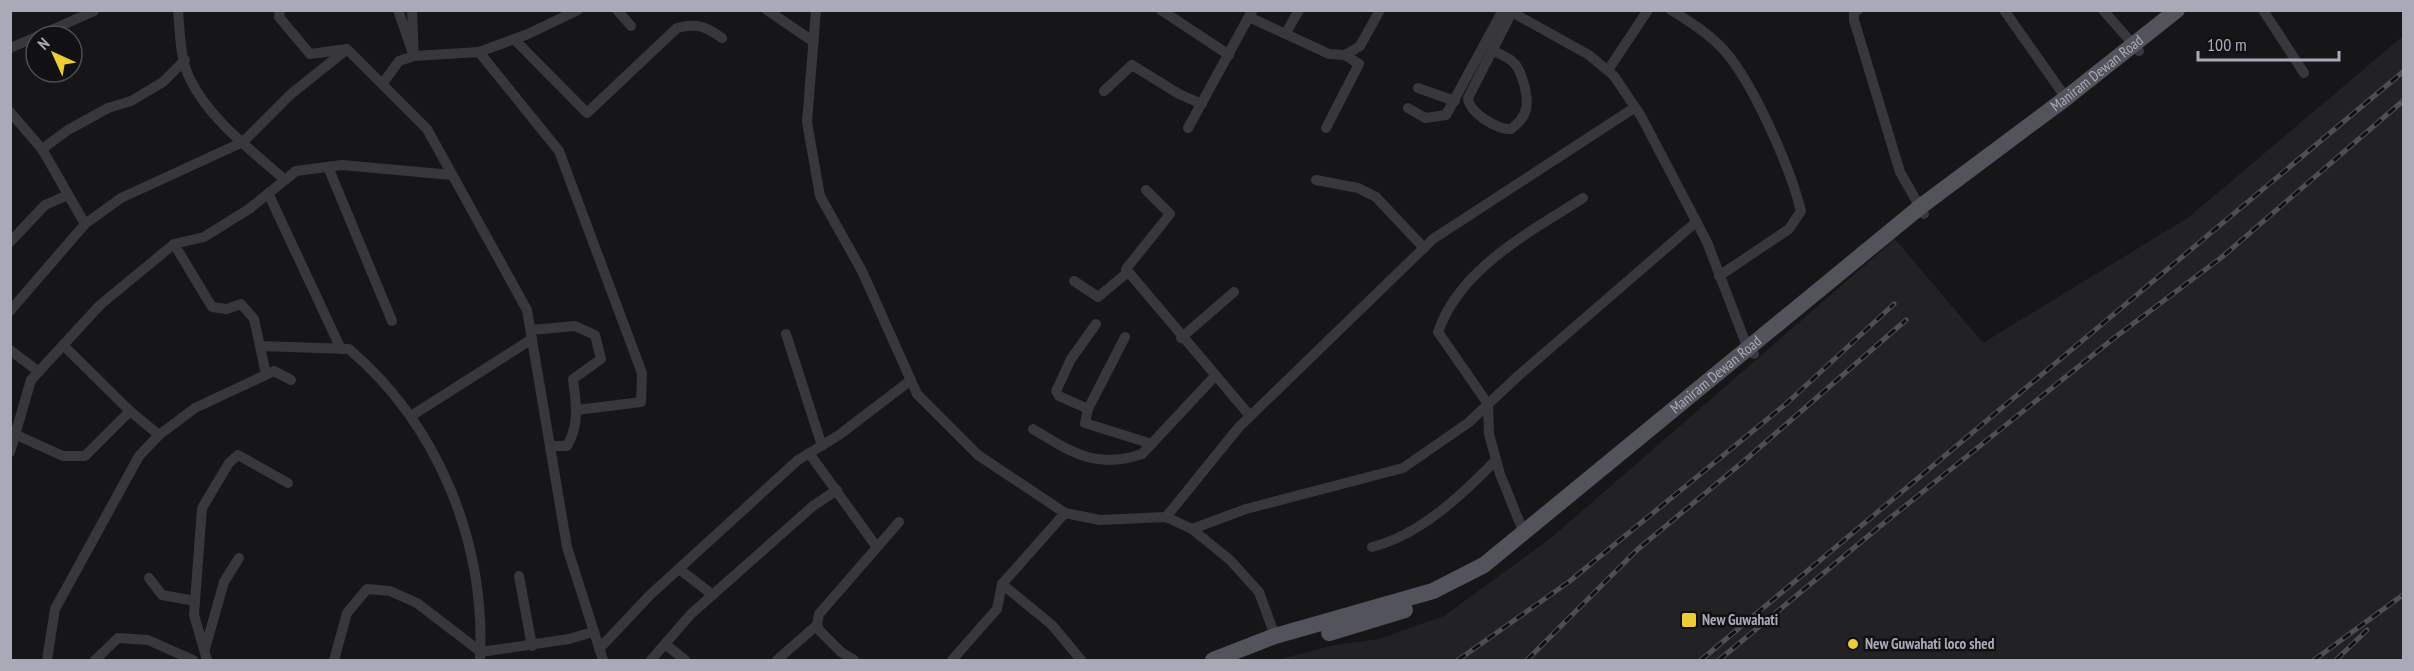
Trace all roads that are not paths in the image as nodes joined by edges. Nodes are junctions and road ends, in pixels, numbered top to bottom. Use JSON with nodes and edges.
{"nodes":[{"id":1,"x":178,"y":10,"type":"edge"},
{"id":2,"x":398,"y":10,"type":"edge"},
{"id":3,"x":412,"y":10,"type":"edge"},
{"id":4,"x":578,"y":10,"type":"edge"},
{"id":5,"x":617,"y":10,"type":"edge"},
{"id":6,"x":767,"y":10,"type":"edge"},
{"id":7,"x":816,"y":10,"type":"edge"},
{"id":8,"x":1161,"y":10,"type":"edge"},
{"id":9,"x":1299,"y":10,"type":"edge"},
{"id":10,"x":1380,"y":10,"type":"edge"},
{"id":11,"x":1648,"y":10,"type":"edge"},
{"id":12,"x":1671,"y":10,"type":"edge"},
{"id":13,"x":1858,"y":10,"type":"edge"},
{"id":14,"x":2004,"y":10,"type":"edge"},
{"id":15,"x":2103,"y":10,"type":"edge"},
{"id":16,"x":2177,"y":10,"type":"edge"},
{"id":17,"x":2190,"y":10,"type":"edge"},
{"id":18,"x":2263,"y":10,"type":"edge"},
{"id":19,"x":94,"y":11,"type":"edge"},
{"id":20,"x":1509,"y":11,"type":"edge"},
{"id":21,"x":278,"y":13,"type":"edge"},
{"id":22,"x":1251,"y":14,"type":"edge"},
{"id":23,"x":64,"y":24,"type":"edge"},
{"id":24,"x":631,"y":26,"type":"dead end"},
{"id":25,"x":1286,"y":33,"type":"junction"},
{"id":26,"x":722,"y":38,"type":"dead end"},
{"id":27,"x":514,"y":39,"type":"junction"},
{"id":28,"x":24,"y":42,"type":"edge"},
{"id":29,"x":814,"y":42,"type":"junction"},
{"id":30,"x":10,"y":48,"type":"edge"},
{"id":31,"x":2136,"y":48,"type":"junction"},
{"id":32,"x":347,"y":49,"type":"junction"},
{"id":33,"x":1492,"y":51,"type":"junction"},
{"id":34,"x":478,"y":52,"type":"junction"},
{"id":35,"x":1229,"y":55,"type":"junction"},
{"id":36,"x":1345,"y":55,"type":"junction"},
{"id":37,"x":414,"y":56,"type":"junction"},
{"id":38,"x":185,"y":60,"type":"junction"},
{"id":39,"x":1608,"y":70,"type":"junction"},
{"id":40,"x":2304,"y":72,"type":"dead end"},
{"id":41,"x":383,"y":83,"type":"junction"},
{"id":42,"x":1418,"y":88,"type":"dead end"},
{"id":43,"x":1104,"y":91,"type":"dead end"},
{"id":44,"x":2066,"y":98,"type":"junction"},
{"id":45,"x":1455,"y":101,"type":"junction"},
{"id":46,"x":1202,"y":104,"type":"junction"},
{"id":47,"x":1408,"y":108,"type":"dead end"},
{"id":48,"x":1634,"y":108,"type":"junction"},
{"id":49,"x":10,"y":112,"type":"edge"},
{"id":50,"x":1188,"y":128,"type":"dead end"},
{"id":51,"x":1326,"y":128,"type":"dead end"},
{"id":52,"x":243,"y":142,"type":"junction"},
{"id":53,"x":42,"y":149,"type":"junction"},
{"id":54,"x":328,"y":167,"type":"junction"},
{"id":55,"x":1979,"y":168,"type":"junction"},
{"id":56,"x":452,"y":175,"type":"junction"},
{"id":57,"x":285,"y":180,"type":"junction"},
{"id":58,"x":1316,"y":180,"type":"dead end"},
{"id":59,"x":1146,"y":190,"type":"dead end"},
{"id":60,"x":268,"y":193,"type":"junction"},
{"id":61,"x":68,"y":195,"type":"junction"},
{"id":62,"x":1583,"y":198,"type":"dead end"},
{"id":63,"x":1922,"y":211,"type":"junction"},
{"id":64,"x":1696,"y":222,"type":"junction"},
{"id":65,"x":85,"y":224,"type":"junction"},
{"id":66,"x":10,"y":242,"type":"edge"},
{"id":67,"x":174,"y":244,"type":"junction"},
{"id":68,"x":1424,"y":248,"type":"junction"},
{"id":69,"x":1128,"y":272,"type":"junction"},
{"id":70,"x":1719,"y":276,"type":"junction"},
{"id":71,"x":1074,"y":281,"type":"dead end"},
{"id":72,"x":1234,"y":292,"type":"dead end"},
{"id":73,"x":10,"y":311,"type":"edge"},
{"id":74,"x":392,"y":321,"type":"dead end"},
{"id":75,"x":1096,"y":324,"type":"dead end"},
{"id":76,"x":786,"y":334,"type":"dead end"},
{"id":77,"x":531,"y":335,"type":"junction"},
{"id":78,"x":1125,"y":337,"type":"dead end"},
{"id":79,"x":1181,"y":338,"type":"junction"},
{"id":80,"x":63,"y":345,"type":"junction"},
{"id":81,"x":260,"y":346,"type":"junction"},
{"id":82,"x":341,"y":348,"type":"junction"},
{"id":83,"x":10,"y":350,"type":"edge"},
{"id":84,"x":1751,"y":352,"type":"junction"},
{"id":85,"x":39,"y":372,"type":"junction"},
{"id":86,"x":267,"y":374,"type":"junction"},
{"id":87,"x":1215,"y":376,"type":"junction"},
{"id":88,"x":291,"y":380,"type":"dead end"},
{"id":89,"x":911,"y":380,"type":"junction"},
{"id":90,"x":1488,"y":404,"type":"junction"},
{"id":91,"x":1088,"y":409,"type":"junction"},
{"id":92,"x":577,"y":410,"type":"junction"},
{"id":93,"x":130,"y":411,"type":"junction"},
{"id":94,"x":411,"y":416,"type":"junction"},
{"id":95,"x":1250,"y":416,"type":"junction"},
{"id":96,"x":1033,"y":429,"type":"dead end"},
{"id":97,"x":13,"y":434,"type":"edge"},
{"id":98,"x":159,"y":435,"type":"junction"},
{"id":99,"x":1152,"y":444,"type":"junction"},
{"id":100,"x":550,"y":446,"type":"junction"},
{"id":101,"x":822,"y":446,"type":"junction"},
{"id":102,"x":10,"y":452,"type":"edge"},
{"id":103,"x":809,"y":453,"type":"junction"},
{"id":104,"x":1496,"y":460,"type":"junction"},
{"id":105,"x":288,"y":483,"type":"dead end"},
{"id":106,"x":837,"y":490,"type":"junction"},
{"id":107,"x":1065,"y":513,"type":"junction"},
{"id":108,"x":1166,"y":517,"type":"junction"},
{"id":109,"x":899,"y":522,"type":"dead end"},
{"id":110,"x":1192,"y":529,"type":"junction"},
{"id":111,"x":1522,"y":531,"type":"junction"},
{"id":112,"x":876,"y":546,"type":"junction"},
{"id":113,"x":1372,"y":547,"type":"dead end"},
{"id":114,"x":239,"y":558,"type":"dead end"},
{"id":115,"x":680,"y":569,"type":"junction"},
{"id":116,"x":519,"y":576,"type":"dead end"},
{"id":117,"x":149,"y":578,"type":"dead end"},
{"id":118,"x":1002,"y":584,"type":"junction"},
{"id":119,"x":713,"y":595,"type":"junction"},
{"id":120,"x":195,"y":602,"type":"junction"},
{"id":121,"x":817,"y":625,"type":"junction"},
{"id":122,"x":594,"y":632,"type":"junction"},
{"id":123,"x":1275,"y":636,"type":"junction"},
{"id":124,"x":665,"y":644,"type":"junction"},
{"id":125,"x":532,"y":646,"type":"junction"},
{"id":126,"x":599,"y":649,"type":"junction"},
{"id":127,"x":206,"y":656,"type":"edge"},
{"id":128,"x":481,"y":656,"type":"edge"},
{"id":129,"x":46,"y":660,"type":"edge"},
{"id":130,"x":95,"y":660,"type":"edge"},
{"id":131,"x":193,"y":660,"type":"edge"},
{"id":132,"x":334,"y":660,"type":"edge"},
{"id":133,"x":603,"y":660,"type":"edge"},
{"id":134,"x":651,"y":660,"type":"edge"},
{"id":135,"x":685,"y":660,"type":"edge"},
{"id":136,"x":777,"y":660,"type":"edge"},
{"id":137,"x":854,"y":660,"type":"edge"},
{"id":138,"x":952,"y":660,"type":"edge"},
{"id":139,"x":1081,"y":660,"type":"edge"},
{"id":140,"x":1213,"y":660,"type":"edge"},
{"id":141,"x":1238,"y":660,"type":"edge"}],
"edges":[{"from":1,"to":38,"type":"street"},
{"from":2,"to":37,"type":"street"},
{"from":3,"to":37,"type":"street"},
{"from":4,"to":27,"type":"street"},
{"from":5,"to":24,"type":"street"},
{"from":6,"to":29,"type":"street"},
{"from":7,"to":29,"type":"street"},
{"from":8,"to":35,"type":"street"},
{"from":9,"to":25,"type":"street"},
{"from":10,"to":36,"type":"street"},
{"from":11,"to":39,"type":"street"},
{"from":12,"to":70,"type":"street"},
{"from":13,"to":63,"type":"street"},
{"from":14,"to":44,"type":"street"},
{"from":15,"to":31,"type":"street"},
{"from":16,"to":31,"type":"main road","name":"Maniram Dewan Road"},
{"from":17,"to":31,"type":"main road","name":"Maniram Dewan Road"},
{"from":18,"to":40,"type":"street"},
{"from":19,"to":23,"type":"street"},
{"from":20,"to":33,"type":"street"},
{"from":20,"to":39,"type":"street"},
{"from":20,"to":45,"type":"street"},
{"from":21,"to":32,"type":"street"},
{"from":22,"to":25,"type":"street"},
{"from":22,"to":35,"type":"street"},
{"from":25,"to":36,"type":"street"},
{"from":26,"to":27,"type":"street"},
{"from":27,"to":34,"type":"street"},
{"from":28,"to":30,"type":"street"},
{"from":29,"to":89,"type":"street"},
{"from":31,"to":44,"type":"main road","name":"Maniram Dewan Road"},
{"from":31,"to":55,"type":"main road","name":"Maniram Dewan Road"},
{"from":32,"to":41,"type":"street"},
{"from":32,"to":52,"type":"street"},
{"from":33,"to":33,"type":"street"},
{"from":34,"to":37,"type":"street"},
{"from":34,"to":92,"type":"street"},
{"from":35,"to":46,"type":"street"},
{"from":36,"to":51,"type":"street"},
{"from":37,"to":41,"type":"street"},
{"from":38,"to":52,"type":"street"},
{"from":38,"to":53,"type":"street"},
{"from":39,"to":48,"type":"street"},
{"from":41,"to":56,"type":"street"},
{"from":42,"to":45,"type":"street"},
{"from":43,"to":46,"type":"street"},
{"from":44,"to":55,"type":"main road","name":"Maniram Dewan Road"},
{"from":45,"to":47,"type":"street"},
{"from":46,"to":50,"type":"street"},
{"from":48,"to":64,"type":"street"},
{"from":48,"to":68,"type":"street"},
{"from":49,"to":53,"type":"street"},
{"from":52,"to":57,"type":"street"},
{"from":52,"to":65,"type":"street"},
{"from":53,"to":61,"type":"street"},
{"from":54,"to":56,"type":"street"},
{"from":54,"to":57,"type":"street"},
{"from":54,"to":74,"type":"street"},
{"from":55,"to":63,"type":"main road","name":"Maniram Dewan Road"},
{"from":56,"to":77,"type":"street"},
{"from":57,"to":60,"type":"street"},
{"from":58,"to":68,"type":"street"},
{"from":59,"to":69,"type":"street"},
{"from":60,"to":67,"type":"street"},
{"from":60,"to":82,"type":"street"},
{"from":61,"to":65,"type":"street"},
{"from":61,"to":66,"type":"street"},
{"from":62,"to":90,"type":"street"},
{"from":63,"to":84,"type":"main road","name":"Maniram Dewan Road"},
{"from":64,"to":70,"type":"street"},
{"from":64,"to":90,"type":"street"},
{"from":65,"to":73,"type":"street"},
{"from":67,"to":80,"type":"street"},
{"from":67,"to":81,"type":"street"},
{"from":68,"to":95,"type":"street"},
{"from":69,"to":71,"type":"street"},
{"from":69,"to":79,"type":"street"},
{"from":70,"to":84,"type":"street"},
{"from":72,"to":79,"type":"street"},
{"from":75,"to":91,"type":"street"},
{"from":76,"to":101,"type":"street"},
{"from":77,"to":92,"type":"street"},
{"from":77,"to":94,"type":"street"},
{"from":77,"to":100,"type":"street"},
{"from":78,"to":91,"type":"street"},
{"from":79,"to":87,"type":"street"},
{"from":80,"to":85,"type":"street"},
{"from":80,"to":93,"type":"street"},
{"from":81,"to":82,"type":"street"},
{"from":81,"to":86,"type":"street"},
{"from":82,"to":94,"type":"street"},
{"from":83,"to":85,"type":"street"},
{"from":84,"to":111,"type":"main road","name":"Maniram Dewan Road"},
{"from":84,"to":141,"type":"main road","name":"Maniram Dewan Road"},
{"from":85,"to":97,"type":"street"},
{"from":86,"to":88,"type":"street"},
{"from":86,"to":98,"type":"street"},
{"from":87,"to":95,"type":"street"},
{"from":87,"to":99,"type":"street"},
{"from":89,"to":101,"type":"street"},
{"from":89,"to":107,"type":"street"},
{"from":90,"to":104,"type":"street"},
{"from":90,"to":110,"type":"street"},
{"from":91,"to":99,"type":"street"},
{"from":92,"to":100,"type":"street"},
{"from":93,"to":97,"type":"street"},
{"from":93,"to":98,"type":"street"},
{"from":94,"to":128,"type":"street"},
{"from":95,"to":108,"type":"street"},
{"from":96,"to":99,"type":"street"},
{"from":97,"to":102,"type":"street"},
{"from":98,"to":129,"type":"street"},
{"from":100,"to":122,"type":"street"},
{"from":101,"to":103,"type":"street"},
{"from":103,"to":106,"type":"street"},
{"from":103,"to":115,"type":"street"},
{"from":104,"to":111,"type":"street"},
{"from":104,"to":113,"type":"street"},
{"from":105,"to":120,"type":"street"},
{"from":106,"to":112,"type":"street"},
{"from":106,"to":119,"type":"street"},
{"from":107,"to":108,"type":"street"},
{"from":107,"to":118,"type":"street"},
{"from":108,"to":110,"type":"street"},
{"from":109,"to":112,"type":"street"},
{"from":110,"to":123,"type":"street"},
{"from":111,"to":123,"type":"main road","name":"Maniram Dewan Road"},
{"from":112,"to":121,"type":"street"},
{"from":114,"to":127,"type":"street"},
{"from":115,"to":119,"type":"street"},
{"from":115,"to":126,"type":"street"},
{"from":116,"to":125,"type":"street"},
{"from":117,"to":120,"type":"street"},
{"from":118,"to":138,"type":"street"},
{"from":118,"to":139,"type":"street"},
{"from":119,"to":124,"type":"street"},
{"from":120,"to":127,"type":"street"},
{"from":121,"to":136,"type":"street"},
{"from":121,"to":137,"type":"street"},
{"from":122,"to":125,"type":"street"},
{"from":122,"to":126,"type":"street"},
{"from":123,"to":140,"type":"main road","name":"Maniram Dewan Road"},
{"from":124,"to":134,"type":"street"},
{"from":124,"to":135,"type":"street"},
{"from":125,"to":128,"type":"street"},
{"from":126,"to":133,"type":"street"},
{"from":128,"to":132,"type":"street"},
{"from":130,"to":131,"type":"street"}]}
